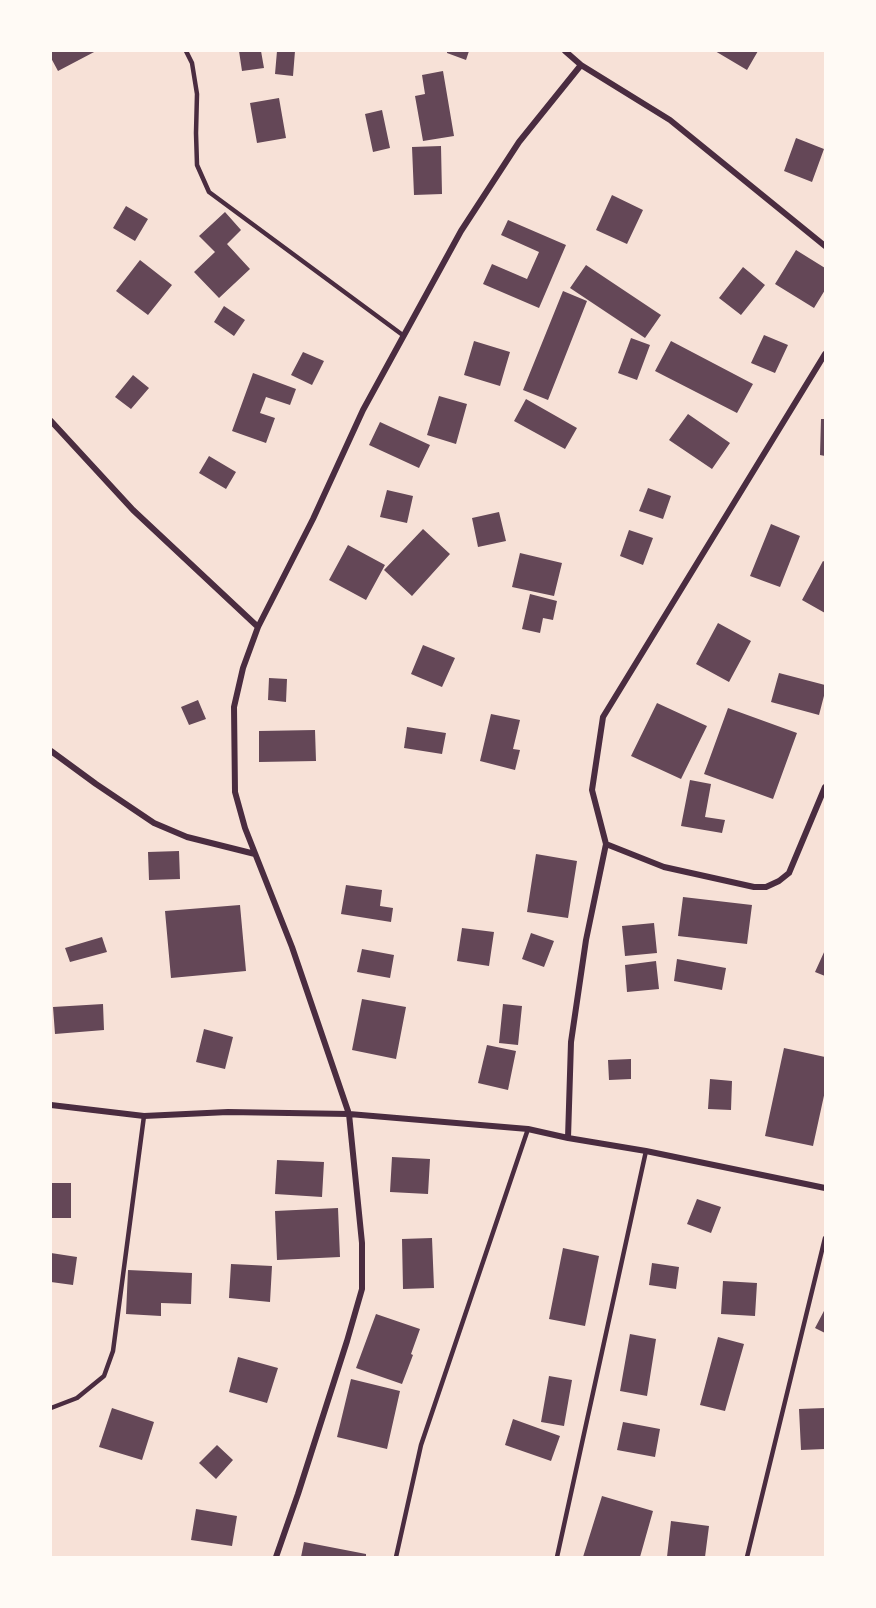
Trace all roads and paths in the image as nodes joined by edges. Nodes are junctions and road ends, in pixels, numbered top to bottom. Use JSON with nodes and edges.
{"nodes":[{"id":1,"x":186,"y":51,"type":"edge"},
{"id":2,"x":565,"y":51,"type":"edge"},
{"id":3,"x":581,"y":64,"type":"junction"},
{"id":4,"x":825,"y":246,"type":"edge"},
{"id":5,"x":404,"y":336,"type":"junction"},
{"id":6,"x":825,"y":354,"type":"edge"},
{"id":7,"x":51,"y":422,"type":"edge"},
{"id":8,"x":258,"y":627,"type":"junction"},
{"id":9,"x":51,"y":751,"type":"edge"},
{"id":10,"x":825,"y":787,"type":"edge"},
{"id":11,"x":606,"y":844,"type":"junction"},
{"id":12,"x":255,"y":854,"type":"junction"},
{"id":13,"x":51,"y":1105,"type":"edge"},
{"id":14,"x":349,"y":1114,"type":"junction"},
{"id":15,"x":144,"y":1116,"type":"junction"},
{"id":16,"x":528,"y":1129,"type":"junction"},
{"id":17,"x":568,"y":1138,"type":"junction"},
{"id":18,"x":646,"y":1151,"type":"junction"},
{"id":19,"x":825,"y":1188,"type":"edge"},
{"id":20,"x":825,"y":1238,"type":"edge"},
{"id":21,"x":51,"y":1408,"type":"edge"},
{"id":22,"x":276,"y":1557,"type":"edge"},
{"id":23,"x":396,"y":1557,"type":"edge"},
{"id":24,"x":557,"y":1557,"type":"edge"},
{"id":25,"x":747,"y":1557,"type":"edge"}],
"edges":[{"from":1,"to":5,"type":"lane"},
{"from":2,"to":3,"type":"street"},
{"from":3,"to":4,"type":"street"},
{"from":3,"to":5,"type":"street"},
{"from":5,"to":8,"type":"street"},
{"from":6,"to":11,"type":"street"},
{"from":7,"to":8,"type":"street"},
{"from":8,"to":12,"type":"street"},
{"from":9,"to":12,"type":"street"},
{"from":10,"to":11,"type":"street"},
{"from":11,"to":17,"type":"street"},
{"from":12,"to":14,"type":"street"},
{"from":13,"to":15,"type":"street"},
{"from":14,"to":15,"type":"street"},
{"from":14,"to":16,"type":"street"},
{"from":14,"to":22,"type":"street"},
{"from":15,"to":21,"type":"lane"},
{"from":16,"to":17,"type":"street"},
{"from":16,"to":23,"type":"lane"},
{"from":17,"to":18,"type":"street"},
{"from":18,"to":19,"type":"street"},
{"from":18,"to":24,"type":"lane"},
{"from":20,"to":25,"type":"lane"}]}
